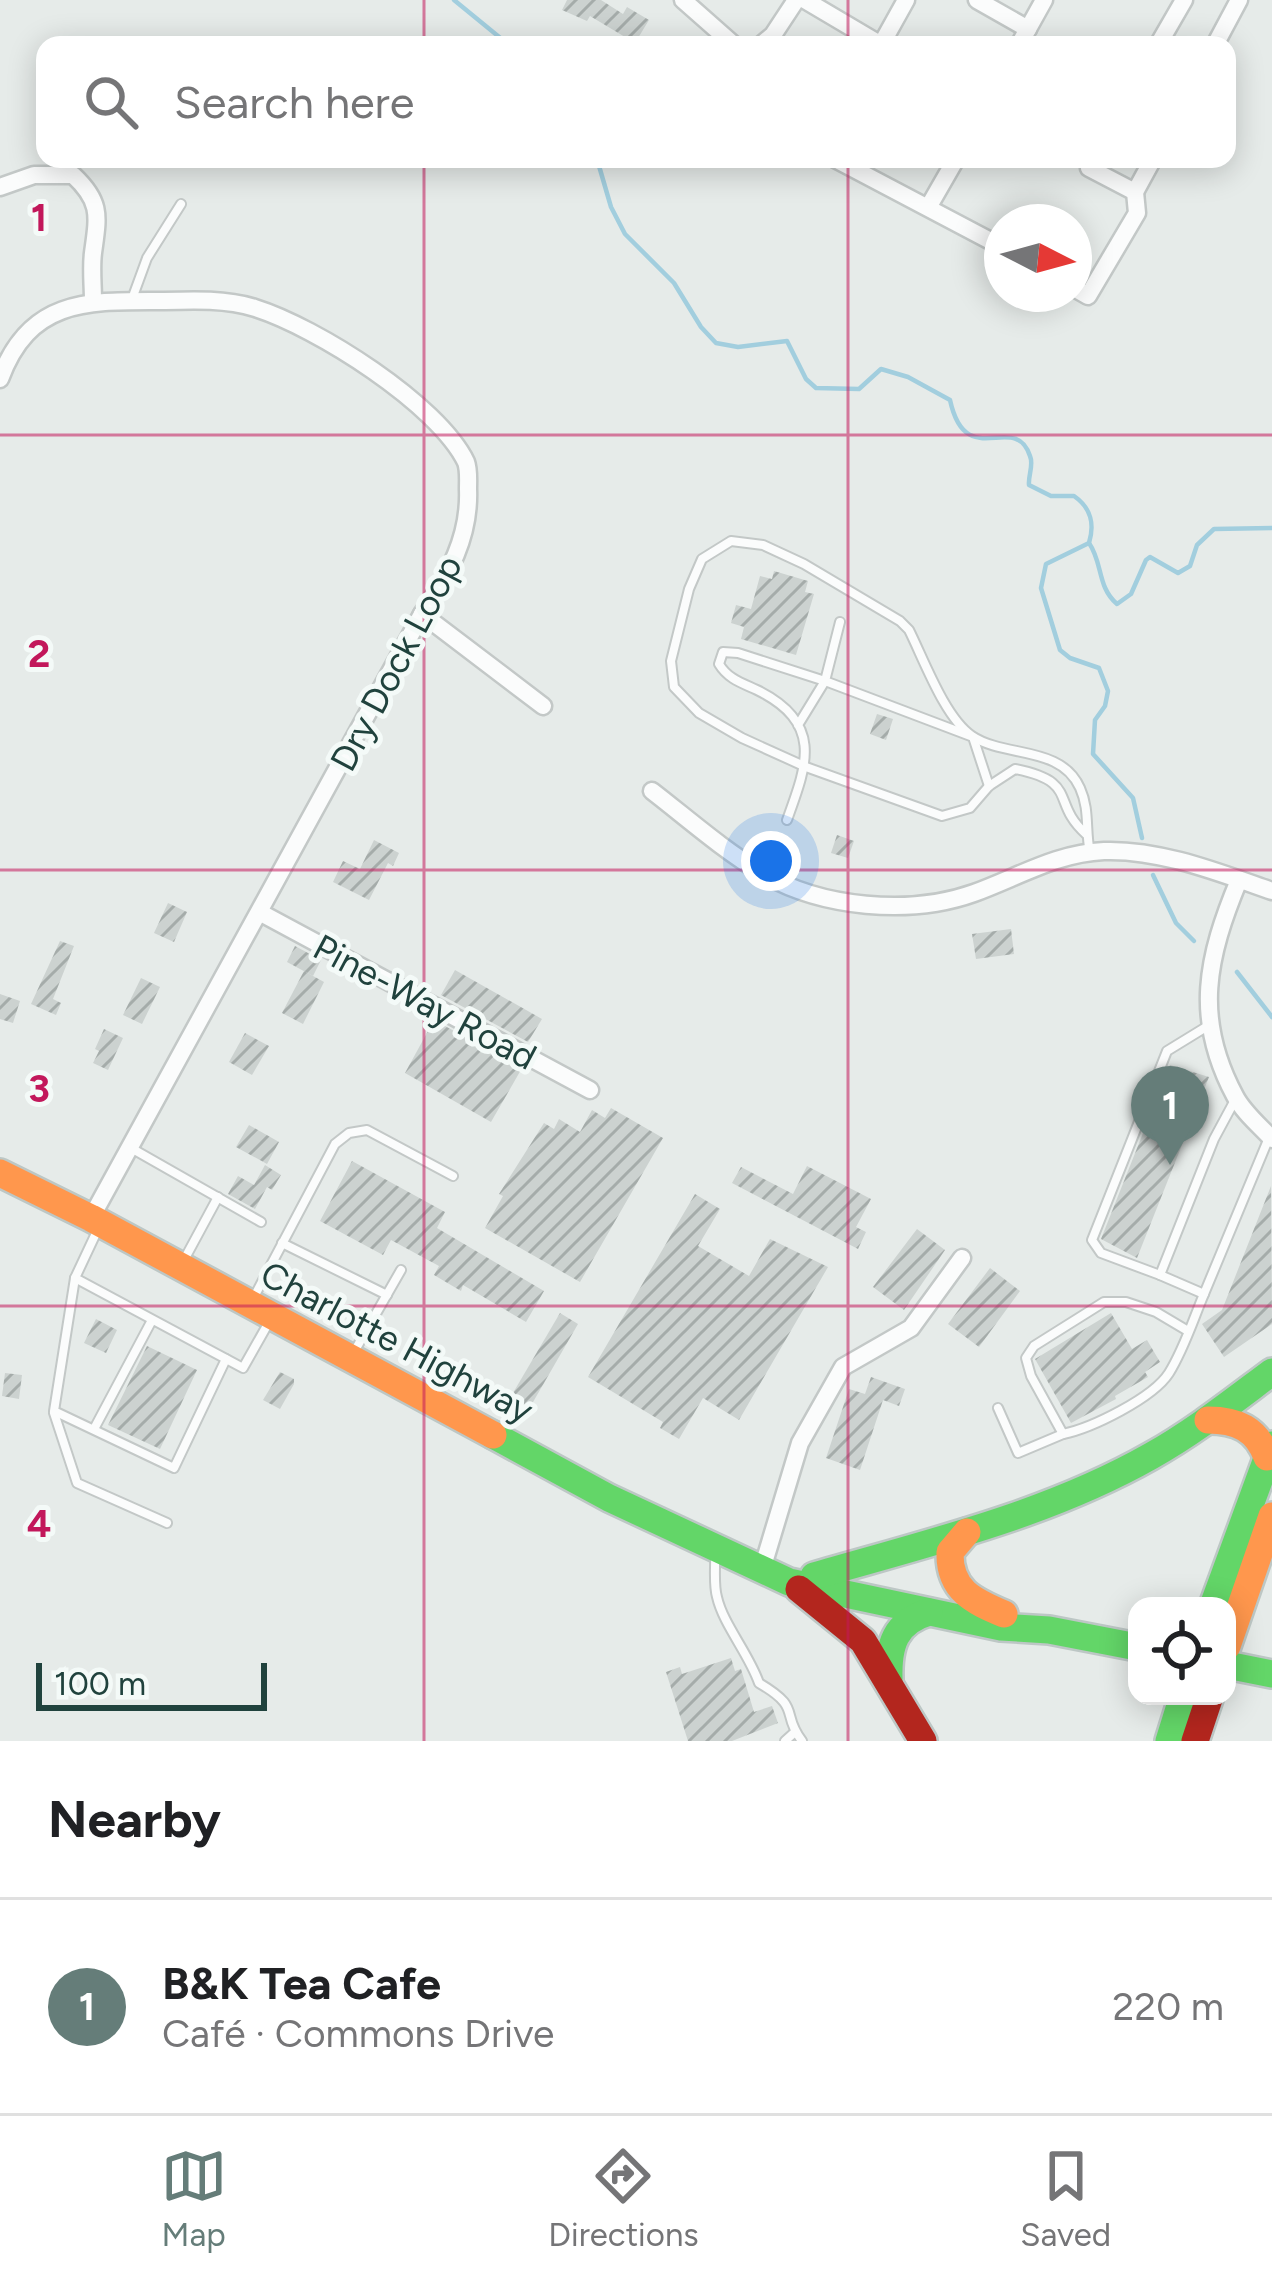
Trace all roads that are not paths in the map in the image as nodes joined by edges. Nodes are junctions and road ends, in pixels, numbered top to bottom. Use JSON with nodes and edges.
{"nodes":[{"id":1,"x":683,"y":0,"type":"edge"},
{"id":2,"x":796,"y":0,"type":"edge"},
{"id":3,"x":805,"y":0,"type":"edge"},
{"id":4,"x":851,"y":0,"type":"edge"},
{"id":5,"x":906,"y":0,"type":"edge"},
{"id":6,"x":977,"y":0,"type":"edge"},
{"id":7,"x":1044,"y":0,"type":"edge"},
{"id":8,"x":1184,"y":0,"type":"edge"},
{"id":9,"x":1239,"y":0,"type":"edge"},
{"id":10,"x":840,"y":21,"type":"junction"},
{"id":11,"x":724,"y":36,"type":"edge"},
{"id":12,"x":772,"y":36,"type":"edge"},
{"id":13,"x":866,"y":36,"type":"edge"},
{"id":14,"x":886,"y":36,"type":"edge"},
{"id":15,"x":1023,"y":36,"type":"edge"},
{"id":16,"x":1025,"y":36,"type":"edge"},
{"id":17,"x":1163,"y":36,"type":"edge"},
{"id":18,"x":1220,"y":36,"type":"edge"},
{"id":19,"x":853,"y":168,"type":"edge"},
{"id":20,"x":951,"y":168,"type":"edge"},
{"id":21,"x":1089,"y":168,"type":"edge"},
{"id":22,"x":1148,"y":168,"type":"edge"},
{"id":23,"x":0,"y":187,"type":"edge"},
{"id":24,"x":1135,"y":192,"type":"junction"},
{"id":25,"x":181,"y":204,"type":"dead end"},
{"id":26,"x":929,"y":206,"type":"junction"},
{"id":27,"x":984,"y":238,"type":"edge"},
{"id":28,"x":1092,"y":289,"type":"edge"},
{"id":29,"x":93,"y":301,"type":"junction"},
{"id":30,"x":132,"y":301,"type":"junction"},
{"id":31,"x":0,"y":380,"type":"edge"},
{"id":32,"x":422,"y":614,"type":"junction"},
{"id":33,"x":840,"y":622,"type":"dead end"},
{"id":34,"x":825,"y":681,"type":"junction"},
{"id":35,"x":543,"y":706,"type":"dead end"},
{"id":36,"x":798,"y":725,"type":"junction"},
{"id":37,"x":973,"y":737,"type":"junction"},
{"id":38,"x":806,"y":767,"type":"junction"},
{"id":39,"x":989,"y":786,"type":"junction"},
{"id":40,"x":652,"y":791,"type":"dead end"},
{"id":41,"x":787,"y":820,"type":"dead end"},
{"id":42,"x":1086,"y":834,"type":"junction"},
{"id":43,"x":1090,"y":853,"type":"junction"},
{"id":44,"x":1239,"y":880,"type":"junction"},
{"id":45,"x":1272,"y":891,"type":"edge"},
{"id":46,"x":261,"y":914,"type":"junction"},
{"id":47,"x":1210,"y":1024,"type":"junction"},
{"id":48,"x":590,"y":1090,"type":"dead end"},
{"id":49,"x":1236,"y":1099,"type":"junction"},
{"id":50,"x":1271,"y":1138,"type":"edge"},
{"id":51,"x":130,"y":1148,"type":"junction"},
{"id":52,"x":0,"y":1173,"type":"edge"},
{"id":53,"x":453,"y":1176,"type":"dead end"},
{"id":54,"x":218,"y":1197,"type":"junction"},
{"id":55,"x":96,"y":1220,"type":"junction"},
{"id":56,"x":261,"y":1222,"type":"dead end"},
{"id":57,"x":282,"y":1243,"type":"junction"},
{"id":58,"x":962,"y":1258,"type":"dead end"},
{"id":59,"x":181,"y":1266,"type":"junction"},
{"id":60,"x":401,"y":1270,"type":"dead end"},
{"id":61,"x":1160,"y":1275,"type":"junction"},
{"id":62,"x":75,"y":1278,"type":"junction"},
{"id":63,"x":1204,"y":1294,"type":"junction"},
{"id":64,"x":387,"y":1295,"type":"junction"},
{"id":65,"x":261,"y":1310,"type":"junction"},
{"id":66,"x":151,"y":1322,"type":"junction"},
{"id":67,"x":1188,"y":1331,"type":"junction"},
{"id":68,"x":226,"y":1359,"type":"junction"},
{"id":69,"x":350,"y":1359,"type":"junction"},
{"id":70,"x":1272,"y":1372,"type":"edge"},
{"id":71,"x":998,"y":1408,"type":"dead end"},
{"id":72,"x":54,"y":1411,"type":"junction"},
{"id":73,"x":1208,"y":1420,"type":"junction"},
{"id":74,"x":94,"y":1430,"type":"junction"},
{"id":75,"x":1065,"y":1434,"type":"junction"},
{"id":76,"x":1270,"y":1451,"type":"edge"},
{"id":77,"x":1272,"y":1516,"type":"edge"},
{"id":78,"x":166,"y":1523,"type":"dead end"},
{"id":79,"x":967,"y":1532,"type":"junction"},
{"id":80,"x":715,"y":1548,"type":"junction"},
{"id":81,"x":763,"y":1566,"type":"junction"},
{"id":82,"x":801,"y":1579,"type":"junction"},
{"id":83,"x":1216,"y":1597,"type":"edge"},
{"id":84,"x":929,"y":1612,"type":"junction"},
{"id":85,"x":1004,"y":1614,"type":"junction"},
{"id":86,"x":1236,"y":1620,"type":"edge"},
{"id":87,"x":1049,"y":1630,"type":"junction"},
{"id":88,"x":1128,"y":1645,"type":"edge"},
{"id":89,"x":1236,"y":1667,"type":"edge"},
{"id":90,"x":1268,"y":1673,"type":"edge"},
{"id":91,"x":889,"y":1678,"type":"junction"},
{"id":92,"x":1180,"y":1705,"type":"edge"},
{"id":93,"x":1207,"y":1705,"type":"edge"},
{"id":94,"x":795,"y":1732,"type":"junction"},
{"id":95,"x":785,"y":1741,"type":"edge"},
{"id":96,"x":802,"y":1741,"type":"edge"},
{"id":97,"x":923,"y":1741,"type":"edge"},
{"id":98,"x":1169,"y":1741,"type":"edge"},
{"id":99,"x":1195,"y":1741,"type":"edge"}],
"edges":[{"from":1,"to":11,"type":"street"},
{"from":2,"to":12,"type":"street"},
{"from":3,"to":10,"type":"street"},
{"from":4,"to":10,"type":"street"},
{"from":5,"to":14,"type":"street"},
{"from":6,"to":15,"type":"street"},
{"from":7,"to":16,"type":"street"},
{"from":8,"to":17,"type":"street"},
{"from":9,"to":18,"type":"street"},
{"from":10,"to":13,"type":"street"},
{"from":19,"to":26,"type":"street"},
{"from":20,"to":26,"type":"street"},
{"from":21,"to":24,"type":"street"},
{"from":22,"to":24,"type":"street"},
{"from":23,"to":29,"type":"street"},
{"from":24,"to":28,"type":"street"},
{"from":25,"to":30,"type":"lane"},
{"from":26,"to":27,"type":"street"},
{"from":29,"to":30,"type":"street","name":"Dry Dock Loop"},
{"from":29,"to":31,"type":"street","name":"Dry Dock Loop"},
{"from":30,"to":32,"type":"street","name":"Dry Dock Loop"},
{"from":32,"to":35,"type":"street"},
{"from":32,"to":46,"type":"street","name":"Dry Dock Loop"},
{"from":33,"to":34,"type":"lane"},
{"from":34,"to":36,"type":"lane"},
{"from":34,"to":36,"type":"lane"},
{"from":34,"to":37,"type":"lane"},
{"from":36,"to":38,"type":"lane"},
{"from":37,"to":38,"type":"lane"},
{"from":37,"to":39,"type":"lane"},
{"from":37,"to":42,"type":"lane"},
{"from":38,"to":39,"type":"lane"},
{"from":38,"to":41,"type":"lane"},
{"from":39,"to":42,"type":"lane"},
{"from":40,"to":43,"type":"street"},
{"from":42,"to":43,"type":"lane"},
{"from":43,"to":44,"type":"street"},
{"from":44,"to":45,"type":"street"},
{"from":44,"to":47,"type":"street"},
{"from":46,"to":48,"type":"street","name":"Pine-Way Road"},
{"from":46,"to":51,"type":"street","name":"Dry Dock Loop"},
{"from":47,"to":49,"type":"street"},
{"from":47,"to":61,"type":"lane"},
{"from":49,"to":50,"type":"street"},
{"from":49,"to":61,"type":"lane"},
{"from":50,"to":63,"type":"lane"},
{"from":51,"to":54,"type":"lane"},
{"from":51,"to":55,"type":"street","name":"Dry Dock Loop"},
{"from":52,"to":55,"type":"main road","name":"Charlotte Highway"},
{"from":53,"to":57,"type":"lane"},
{"from":54,"to":56,"type":"lane"},
{"from":54,"to":59,"type":"lane"},
{"from":55,"to":59,"type":"main road","name":"Charlotte Highway"},
{"from":55,"to":62,"type":"lane"},
{"from":57,"to":64,"type":"lane"},
{"from":57,"to":65,"type":"lane"},
{"from":58,"to":81,"type":"street"},
{"from":59,"to":65,"type":"main road","name":"Charlotte Highway"},
{"from":60,"to":64,"type":"lane"},
{"from":61,"to":63,"type":"lane"},
{"from":62,"to":66,"type":"lane"},
{"from":62,"to":72,"type":"lane"},
{"from":63,"to":67,"type":"lane"},
{"from":64,"to":69,"type":"lane"},
{"from":65,"to":68,"type":"lane"},
{"from":65,"to":69,"type":"main road","name":"Charlotte Highway"},
{"from":66,"to":68,"type":"lane"},
{"from":66,"to":74,"type":"lane"},
{"from":67,"to":75,"type":"lane"},
{"from":67,"to":75,"type":"lane"},
{"from":68,"to":74,"type":"lane"},
{"from":69,"to":80,"type":"main road","name":"Charlotte Highway"},
{"from":70,"to":73,"type":"main road"},
{"from":71,"to":75,"type":"lane"},
{"from":72,"to":74,"type":"lane"},
{"from":72,"to":78,"type":"lane"},
{"from":73,"to":76,"type":"main road"},
{"from":73,"to":79,"type":"main road"},
{"from":76,"to":83,"type":"main road"},
{"from":77,"to":86,"type":"main road"},
{"from":79,"to":82,"type":"main road"},
{"from":79,"to":85,"type":"main road"},
{"from":80,"to":81,"type":"main road","name":"Charlotte Highway"},
{"from":80,"to":94,"type":"lane"},
{"from":81,"to":82,"type":"main road","name":"Charlotte Highway"},
{"from":82,"to":84,"type":"main road","name":"Charlotte Highway"},
{"from":82,"to":85,"type":"main road","name":"Charlotte Highway"},
{"from":82,"to":91,"type":"main road"},
{"from":84,"to":87,"type":"main road","name":"Charlotte Highway"},
{"from":84,"to":91,"type":"main road"},
{"from":85,"to":87,"type":"main road","name":"Charlotte Highway"},
{"from":87,"to":88,"type":"main road","name":"Charlotte Highway"},
{"from":89,"to":90,"type":"main road"},
{"from":91,"to":97,"type":"main road"},
{"from":92,"to":98,"type":"main road"},
{"from":93,"to":99,"type":"main road"},
{"from":94,"to":95,"type":"lane"},
{"from":94,"to":96,"type":"lane"}]}
